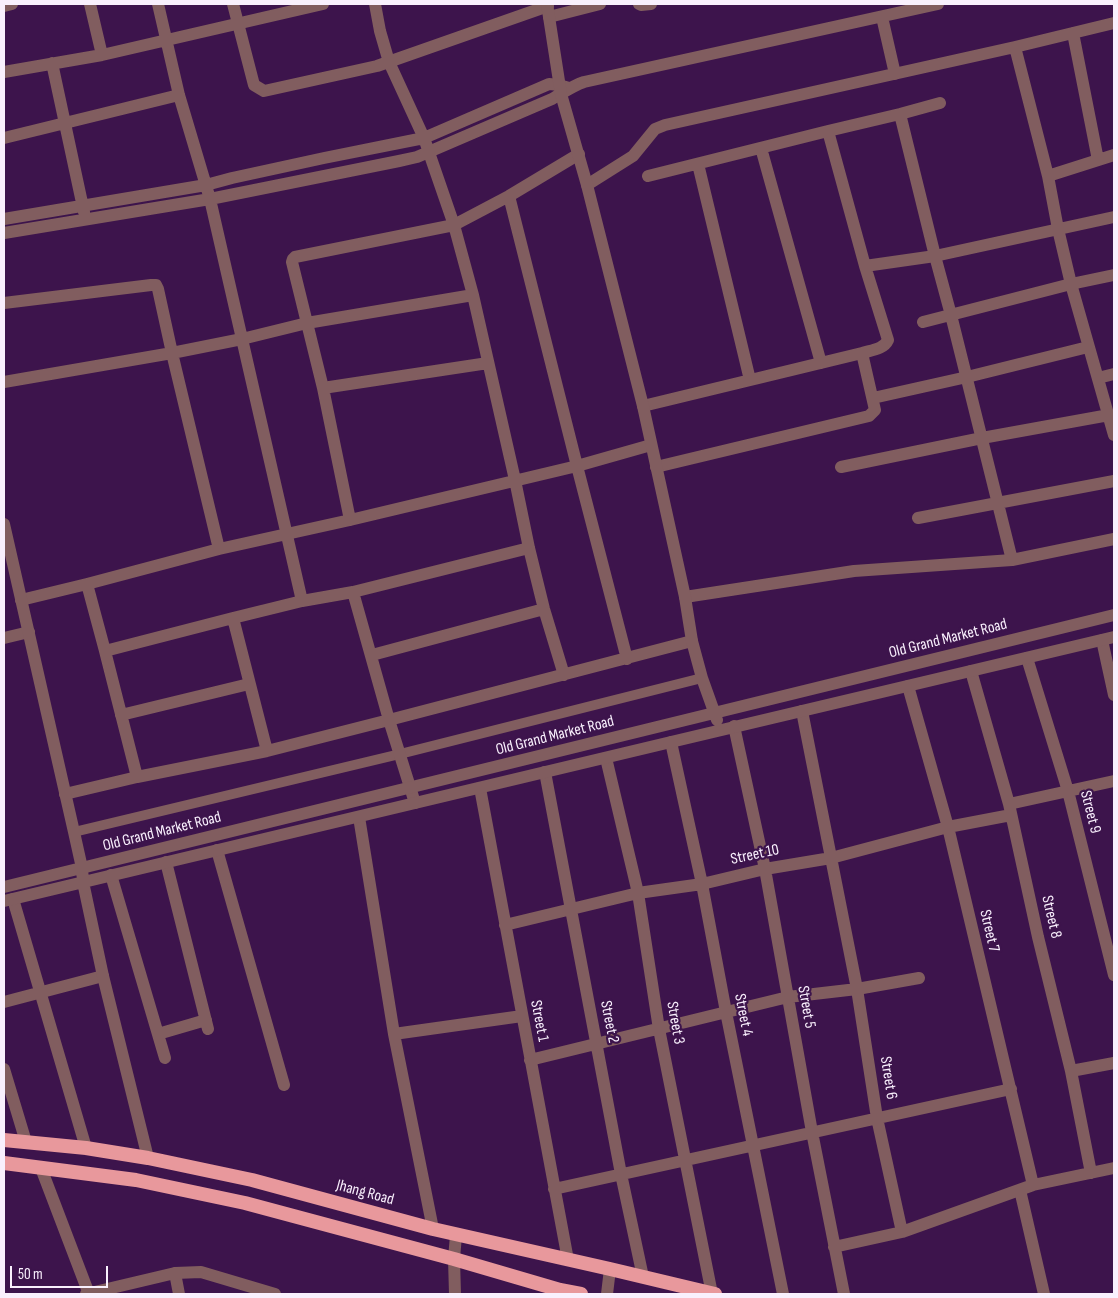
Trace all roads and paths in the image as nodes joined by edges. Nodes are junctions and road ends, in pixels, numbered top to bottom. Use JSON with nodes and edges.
{"nodes":[{"id":1,"x":12,"y":4,"type":"edge"},
{"id":2,"x":90,"y":4,"type":"edge"},
{"id":3,"x":158,"y":4,"type":"edge"},
{"id":4,"x":232,"y":4,"type":"edge"},
{"id":5,"x":323,"y":4,"type":"edge"},
{"id":6,"x":375,"y":4,"type":"edge"},
{"id":7,"x":600,"y":4,"type":"edge"},
{"id":8,"x":639,"y":4,"type":"edge"},
{"id":9,"x":651,"y":4,"type":"edge"},
{"id":10,"x":938,"y":4,"type":"edge"},
{"id":11,"x":4,"y":6,"type":"edge"},
{"id":12,"x":548,"y":9,"type":"edge"},
{"id":13,"x":882,"y":17,"type":"junction"},
{"id":14,"x":1114,"y":23,"type":"edge"},
{"id":15,"x":237,"y":24,"type":"junction"},
{"id":16,"x":1073,"y":33,"type":"junction"},
{"id":17,"x":166,"y":40,"type":"junction"},
{"id":18,"x":1015,"y":47,"type":"junction"},
{"id":19,"x":102,"y":55,"type":"junction"},
{"id":20,"x":389,"y":62,"type":"junction"},
{"id":21,"x":52,"y":63,"type":"junction"},
{"id":22,"x":4,"y":72,"type":"edge"},
{"id":23,"x":895,"y":74,"type":"junction"},
{"id":24,"x":563,"y":89,"type":"junction"},
{"id":25,"x":179,"y":95,"type":"junction"},
{"id":26,"x":940,"y":102,"type":"dead end"},
{"id":27,"x":900,"y":114,"type":"junction"},
{"id":28,"x":66,"y":123,"type":"junction"},
{"id":29,"x":828,"y":131,"type":"junction"},
{"id":30,"x":4,"y":138,"type":"edge"},
{"id":31,"x":424,"y":138,"type":"junction"},
{"id":32,"x":761,"y":148,"type":"junction"},
{"id":33,"x":430,"y":152,"type":"junction"},
{"id":34,"x":579,"y":154,"type":"junction"},
{"id":35,"x":1114,"y":155,"type":"edge"},
{"id":36,"x":1098,"y":160,"type":"junction"},
{"id":37,"x":698,"y":164,"type":"junction"},
{"id":38,"x":648,"y":176,"type":"dead end"},
{"id":39,"x":1048,"y":176,"type":"junction"},
{"id":40,"x":206,"y":185,"type":"junction"},
{"id":41,"x":587,"y":185,"type":"junction"},
{"id":42,"x":509,"y":196,"type":"junction"},
{"id":43,"x":210,"y":199,"type":"junction"},
{"id":44,"x":83,"y":206,"type":"junction"},
{"id":45,"x":1114,"y":216,"type":"edge"},
{"id":46,"x":4,"y":219,"type":"edge"},
{"id":47,"x":86,"y":219,"type":"junction"},
{"id":48,"x":454,"y":225,"type":"junction"},
{"id":49,"x":1058,"y":229,"type":"junction"},
{"id":50,"x":4,"y":232,"type":"edge"},
{"id":51,"x":935,"y":256,"type":"junction"},
{"id":52,"x":865,"y":266,"type":"junction"},
{"id":53,"x":1114,"y":275,"type":"edge"},
{"id":54,"x":1071,"y":284,"type":"junction"},
{"id":55,"x":472,"y":295,"type":"junction"},
{"id":56,"x":4,"y":303,"type":"edge"},
{"id":57,"x":951,"y":315,"type":"junction"},
{"id":58,"x":923,"y":322,"type":"dead end"},
{"id":59,"x":307,"y":323,"type":"junction"},
{"id":60,"x":242,"y":339,"type":"junction"},
{"id":61,"x":1088,"y":347,"type":"junction"},
{"id":62,"x":172,"y":353,"type":"junction"},
{"id":63,"x":862,"y":353,"type":"junction"},
{"id":64,"x":488,"y":363,"type":"junction"},
{"id":65,"x":821,"y":363,"type":"junction"},
{"id":66,"x":1114,"y":374,"type":"edge"},
{"id":67,"x":967,"y":378,"type":"junction"},
{"id":68,"x":1098,"y":378,"type":"junction"},
{"id":69,"x":750,"y":380,"type":"junction"},
{"id":70,"x":4,"y":382,"type":"edge"},
{"id":71,"x":323,"y":388,"type":"junction"},
{"id":72,"x":873,"y":398,"type":"junction"},
{"id":73,"x":643,"y":406,"type":"junction"},
{"id":74,"x":1109,"y":415,"type":"junction"},
{"id":75,"x":1114,"y":435,"type":"edge"},
{"id":76,"x":982,"y":438,"type":"junction"},
{"id":77,"x":651,"y":445,"type":"junction"},
{"id":78,"x":577,"y":466,"type":"junction"},
{"id":79,"x":656,"y":467,"type":"junction"},
{"id":80,"x":841,"y":467,"type":"dead end"},
{"id":81,"x":515,"y":480,"type":"junction"},
{"id":82,"x":1114,"y":481,"type":"edge"},
{"id":83,"x":998,"y":503,"type":"junction"},
{"id":84,"x":918,"y":518,"type":"dead end"},
{"id":85,"x":350,"y":520,"type":"junction"},
{"id":86,"x":4,"y":524,"type":"edge"},
{"id":87,"x":287,"y":534,"type":"junction"},
{"id":88,"x":1114,"y":539,"type":"edge"},
{"id":89,"x":529,"y":548,"type":"junction"},
{"id":90,"x":219,"y":549,"type":"junction"},
{"id":91,"x":1012,"y":560,"type":"junction"},
{"id":92,"x":88,"y":584,"type":"junction"},
{"id":93,"x":353,"y":592,"type":"junction"},
{"id":94,"x":685,"y":597,"type":"junction"},
{"id":95,"x":21,"y":600,"type":"junction"},
{"id":96,"x":302,"y":601,"type":"junction"},
{"id":97,"x":544,"y":609,"type":"junction"},
{"id":98,"x":1114,"y":615,"type":"edge"},
{"id":99,"x":233,"y":618,"type":"junction"},
{"id":100,"x":29,"y":632,"type":"junction"},
{"id":101,"x":4,"y":638,"type":"edge"},
{"id":102,"x":1108,"y":639,"type":"edge"},
{"id":103,"x":692,"y":641,"type":"junction"},
{"id":104,"x":105,"y":651,"type":"junction"},
{"id":105,"x":372,"y":655,"type":"junction"},
{"id":106,"x":627,"y":658,"type":"junction"},
{"id":107,"x":1027,"y":658,"type":"junction"},
{"id":108,"x":971,"y":671,"type":"junction"},
{"id":109,"x":564,"y":675,"type":"junction"},
{"id":110,"x":702,"y":678,"type":"junction"},
{"id":111,"x":249,"y":684,"type":"junction"},
{"id":112,"x":908,"y":686,"type":"junction"},
{"id":113,"x":1114,"y":695,"type":"edge"},
{"id":114,"x":802,"y":711,"type":"junction"},
{"id":115,"x":715,"y":713,"type":"junction"},
{"id":116,"x":121,"y":715,"type":"junction"},
{"id":117,"x":390,"y":720,"type":"junction"},
{"id":118,"x":734,"y":726,"type":"junction"},
{"id":119,"x":719,"y":730,"type":"junction"},
{"id":120,"x":671,"y":742,"type":"junction"},
{"id":121,"x":267,"y":751,"type":"junction"},
{"id":122,"x":400,"y":754,"type":"junction"},
{"id":123,"x":606,"y":758,"type":"junction"},
{"id":124,"x":545,"y":772,"type":"junction"},
{"id":125,"x":137,"y":777,"type":"junction"},
{"id":126,"x":1114,"y":781,"type":"edge"},
{"id":127,"x":411,"y":788,"type":"junction"},
{"id":128,"x":480,"y":788,"type":"junction"},
{"id":129,"x":1068,"y":790,"type":"junction"},
{"id":130,"x":65,"y":794,"type":"junction"},
{"id":131,"x":415,"y":803,"type":"junction"},
{"id":132,"x":1010,"y":810,"type":"junction"},
{"id":133,"x":359,"y":816,"type":"junction"},
{"id":134,"x":948,"y":827,"type":"junction"},
{"id":135,"x":74,"y":832,"type":"junction"},
{"id":136,"x":217,"y":850,"type":"junction"},
{"id":137,"x":831,"y":858,"type":"junction"},
{"id":138,"x":166,"y":862,"type":"junction"},
{"id":139,"x":82,"y":868,"type":"junction"},
{"id":140,"x":765,"y":869,"type":"junction"},
{"id":141,"x":111,"y":875,"type":"junction"},
{"id":142,"x":83,"y":882,"type":"junction"},
{"id":143,"x":702,"y":884,"type":"junction"},
{"id":144,"x":4,"y":887,"type":"edge"},
{"id":145,"x":638,"y":893,"type":"junction"},
{"id":146,"x":8,"y":900,"type":"edge"},
{"id":147,"x":571,"y":908,"type":"junction"},
{"id":148,"x":505,"y":925,"type":"junction"},
{"id":149,"x":1114,"y":975,"type":"edge"},
{"id":150,"x":103,"y":976,"type":"junction"},
{"id":151,"x":919,"y":978,"type":"dead end"},
{"id":152,"x":857,"y":989,"type":"junction"},
{"id":153,"x":40,"y":993,"type":"junction"},
{"id":154,"x":788,"y":997,"type":"junction"},
{"id":155,"x":4,"y":1002,"type":"edge"},
{"id":156,"x":726,"y":1012,"type":"junction"},
{"id":157,"x":522,"y":1016,"type":"junction"},
{"id":158,"x":659,"y":1029,"type":"junction"},
{"id":159,"x":158,"y":1034,"type":"junction"},
{"id":160,"x":394,"y":1034,"type":"junction"},
{"id":161,"x":596,"y":1044,"type":"junction"},
{"id":162,"x":165,"y":1058,"type":"dead end"},
{"id":163,"x":530,"y":1060,"type":"junction"},
{"id":164,"x":1114,"y":1063,"type":"edge"},
{"id":165,"x":4,"y":1069,"type":"edge"},
{"id":166,"x":1071,"y":1071,"type":"junction"},
{"id":167,"x":284,"y":1085,"type":"dead end"},
{"id":168,"x":1011,"y":1089,"type":"junction"},
{"id":169,"x":878,"y":1118,"type":"junction"},
{"id":170,"x":812,"y":1132,"type":"junction"},
{"id":171,"x":4,"y":1140,"type":"edge"},
{"id":172,"x":26,"y":1142,"type":"junction"},
{"id":173,"x":753,"y":1145,"type":"junction"},
{"id":174,"x":86,"y":1148,"type":"junction"},
{"id":175,"x":148,"y":1158,"type":"junction"},
{"id":176,"x":685,"y":1160,"type":"junction"},
{"id":177,"x":4,"y":1163,"type":"edge"},
{"id":178,"x":41,"y":1168,"type":"junction"},
{"id":179,"x":1114,"y":1168,"type":"edge"},
{"id":180,"x":1091,"y":1173,"type":"junction"},
{"id":181,"x":621,"y":1174,"type":"junction"},
{"id":182,"x":1033,"y":1185,"type":"junction"},
{"id":183,"x":554,"y":1189,"type":"junction"},
{"id":184,"x":1020,"y":1190,"type":"junction"},
{"id":185,"x":433,"y":1229,"type":"junction"},
{"id":186,"x":902,"y":1232,"type":"junction"},
{"id":187,"x":456,"y":1235,"type":"junction"},
{"id":188,"x":834,"y":1247,"type":"junction"},
{"id":189,"x":454,"y":1259,"type":"junction"},
{"id":190,"x":568,"y":1260,"type":"junction"},
{"id":191,"x":610,"y":1269,"type":"junction"},
{"id":192,"x":175,"y":1273,"type":"junction"},
{"id":193,"x":643,"y":1278,"type":"junction"},
{"id":194,"x":88,"y":1294,"type":"edge"},
{"id":195,"x":179,"y":1294,"type":"edge"},
{"id":196,"x":276,"y":1294,"type":"edge"},
{"id":197,"x":455,"y":1294,"type":"edge"},
{"id":198,"x":580,"y":1294,"type":"edge"},
{"id":199,"x":607,"y":1294,"type":"edge"},
{"id":200,"x":714,"y":1294,"type":"edge"},
{"id":201,"x":783,"y":1294,"type":"edge"},
{"id":202,"x":844,"y":1294,"type":"edge"},
{"id":203,"x":1044,"y":1294,"type":"edge"}],
"edges":[{"from":1,"to":11,"type":"street"},
{"from":2,"to":19,"type":"street"},
{"from":3,"to":17,"type":"street"},
{"from":4,"to":15,"type":"street"},
{"from":5,"to":15,"type":"street"},
{"from":6,"to":20,"type":"street"},
{"from":7,"to":12,"type":"street"},
{"from":8,"to":9,"type":"street"},
{"from":10,"to":13,"type":"street"},
{"from":12,"to":20,"type":"street"},
{"from":12,"to":24,"type":"street"},
{"from":13,"to":23,"type":"street"},
{"from":13,"to":24,"type":"street"},
{"from":14,"to":16,"type":"street"},
{"from":15,"to":17,"type":"street"},
{"from":15,"to":20,"type":"street"},
{"from":16,"to":18,"type":"street"},
{"from":16,"to":36,"type":"street"},
{"from":17,"to":19,"type":"street"},
{"from":17,"to":25,"type":"street"},
{"from":18,"to":23,"type":"street"},
{"from":18,"to":39,"type":"street"},
{"from":19,"to":21,"type":"street"},
{"from":20,"to":31,"type":"street"},
{"from":21,"to":22,"type":"street"},
{"from":21,"to":28,"type":"street"},
{"from":23,"to":41,"type":"street"},
{"from":24,"to":31,"type":"street"},
{"from":24,"to":33,"type":"street"},
{"from":24,"to":34,"type":"street"},
{"from":25,"to":28,"type":"street"},
{"from":25,"to":40,"type":"street"},
{"from":26,"to":27,"type":"street"},
{"from":27,"to":29,"type":"street"},
{"from":27,"to":51,"type":"street"},
{"from":28,"to":30,"type":"street"},
{"from":28,"to":44,"type":"street"},
{"from":29,"to":32,"type":"street"},
{"from":29,"to":52,"type":"street"},
{"from":31,"to":33,"type":"street"},
{"from":31,"to":40,"type":"street"},
{"from":32,"to":37,"type":"street"},
{"from":32,"to":65,"type":"street"},
{"from":33,"to":43,"type":"street"},
{"from":33,"to":48,"type":"street"},
{"from":34,"to":41,"type":"street"},
{"from":34,"to":42,"type":"street"},
{"from":35,"to":36,"type":"street"},
{"from":36,"to":39,"type":"street"},
{"from":37,"to":38,"type":"street"},
{"from":37,"to":69,"type":"street"},
{"from":39,"to":49,"type":"street"},
{"from":40,"to":43,"type":"street"},
{"from":40,"to":44,"type":"street"},
{"from":41,"to":73,"type":"street"},
{"from":42,"to":48,"type":"street"},
{"from":42,"to":78,"type":"street"},
{"from":43,"to":47,"type":"street"},
{"from":43,"to":60,"type":"street"},
{"from":44,"to":46,"type":"street"},
{"from":44,"to":47,"type":"street"},
{"from":45,"to":49,"type":"street"},
{"from":47,"to":50,"type":"street"},
{"from":48,"to":55,"type":"street"},
{"from":48,"to":59,"type":"street"},
{"from":49,"to":51,"type":"street"},
{"from":49,"to":54,"type":"street"},
{"from":51,"to":52,"type":"street"},
{"from":51,"to":57,"type":"street"},
{"from":52,"to":63,"type":"street"},
{"from":53,"to":54,"type":"street"},
{"from":54,"to":57,"type":"street"},
{"from":54,"to":61,"type":"street"},
{"from":55,"to":59,"type":"street"},
{"from":55,"to":64,"type":"street"},
{"from":56,"to":62,"type":"street"},
{"from":57,"to":58,"type":"street"},
{"from":57,"to":67,"type":"street"},
{"from":59,"to":60,"type":"street"},
{"from":59,"to":71,"type":"street"},
{"from":60,"to":62,"type":"street"},
{"from":60,"to":87,"type":"street"},
{"from":61,"to":67,"type":"street"},
{"from":61,"to":68,"type":"street"},
{"from":62,"to":70,"type":"street"},
{"from":62,"to":90,"type":"street"},
{"from":63,"to":65,"type":"street"},
{"from":63,"to":72,"type":"street"},
{"from":64,"to":71,"type":"street"},
{"from":64,"to":81,"type":"street"},
{"from":65,"to":69,"type":"street"},
{"from":66,"to":68,"type":"street"},
{"from":67,"to":72,"type":"street"},
{"from":67,"to":76,"type":"street"},
{"from":68,"to":74,"type":"street"},
{"from":69,"to":73,"type":"street"},
{"from":71,"to":85,"type":"street"},
{"from":72,"to":79,"type":"street"},
{"from":73,"to":77,"type":"street"},
{"from":74,"to":75,"type":"street"},
{"from":74,"to":76,"type":"street"},
{"from":76,"to":80,"type":"street"},
{"from":76,"to":83,"type":"street"},
{"from":77,"to":78,"type":"street"},
{"from":77,"to":79,"type":"street"},
{"from":78,"to":81,"type":"street"},
{"from":78,"to":106,"type":"street"},
{"from":79,"to":94,"type":"street"},
{"from":81,"to":85,"type":"street"},
{"from":81,"to":89,"type":"street"},
{"from":82,"to":83,"type":"street"},
{"from":83,"to":84,"type":"street"},
{"from":83,"to":91,"type":"street"},
{"from":85,"to":87,"type":"street"},
{"from":86,"to":95,"type":"street"},
{"from":87,"to":90,"type":"street"},
{"from":87,"to":96,"type":"street"},
{"from":88,"to":91,"type":"street"},
{"from":89,"to":93,"type":"street"},
{"from":89,"to":97,"type":"street"},
{"from":90,"to":92,"type":"street"},
{"from":91,"to":94,"type":"street"},
{"from":92,"to":95,"type":"street"},
{"from":92,"to":104,"type":"street"},
{"from":93,"to":96,"type":"street"},
{"from":93,"to":105,"type":"street"},
{"from":94,"to":103,"type":"street"},
{"from":95,"to":100,"type":"street"},
{"from":96,"to":99,"type":"street"},
{"from":97,"to":105,"type":"street"},
{"from":97,"to":109,"type":"street"},
{"from":98,"to":115,"type":"street","name":"Old Grand Market Road"},
{"from":99,"to":104,"type":"street"},
{"from":99,"to":111,"type":"street"},
{"from":100,"to":101,"type":"street"},
{"from":100,"to":130,"type":"street"},
{"from":102,"to":107,"type":"street","name":"Old Grand Market Road"},
{"from":102,"to":113,"type":"street"},
{"from":103,"to":106,"type":"street"},
{"from":103,"to":110,"type":"street"},
{"from":104,"to":116,"type":"street"},
{"from":105,"to":117,"type":"street"},
{"from":106,"to":109,"type":"street"},
{"from":107,"to":108,"type":"street","name":"Old Grand Market Road"},
{"from":107,"to":129,"type":"street","name":"Street 9"},
{"from":108,"to":112,"type":"street","name":"Old Grand Market Road"},
{"from":108,"to":132,"type":"street","name":"Street 8"},
{"from":109,"to":117,"type":"street"},
{"from":110,"to":115,"type":"street"},
{"from":110,"to":122,"type":"street"},
{"from":111,"to":116,"type":"street"},
{"from":111,"to":121,"type":"street"},
{"from":112,"to":114,"type":"street","name":"Old Grand Market Road"},
{"from":112,"to":134,"type":"street","name":"Street 7"},
{"from":114,"to":118,"type":"street","name":"Old Grand Market Road"},
{"from":114,"to":137,"type":"street","name":"Street 6"},
{"from":115,"to":119,"type":"street"},
{"from":115,"to":127,"type":"street","name":"Old Grand Market Road"},
{"from":116,"to":125,"type":"street"},
{"from":117,"to":121,"type":"street"},
{"from":117,"to":122,"type":"street"},
{"from":118,"to":119,"type":"street","name":"Old Grand Market Road"},
{"from":118,"to":140,"type":"street","name":"Street 5"},
{"from":119,"to":120,"type":"street","name":"Old Grand Market Road"},
{"from":120,"to":123,"type":"street","name":"Old Grand Market Road"},
{"from":120,"to":143,"type":"street","name":"Street 4"},
{"from":121,"to":125,"type":"street"},
{"from":122,"to":127,"type":"street"},
{"from":122,"to":135,"type":"street"},
{"from":123,"to":124,"type":"street","name":"Old Grand Market Road"},
{"from":123,"to":145,"type":"street","name":"Street 3"},
{"from":124,"to":128,"type":"street","name":"Old Grand Market Road"},
{"from":124,"to":147,"type":"street","name":"Street 2"},
{"from":125,"to":130,"type":"street"},
{"from":126,"to":129,"type":"street","name":"Street 10"},
{"from":127,"to":131,"type":"street"},
{"from":127,"to":139,"type":"street","name":"Old Grand Market Road"},
{"from":128,"to":131,"type":"street","name":"Old Grand Market Road"},
{"from":128,"to":148,"type":"street","name":"Street 1"},
{"from":129,"to":132,"type":"street","name":"Street 10"},
{"from":129,"to":149,"type":"street","name":"Street 9"},
{"from":130,"to":135,"type":"street"},
{"from":131,"to":133,"type":"street","name":"Old Grand Market Road"},
{"from":132,"to":134,"type":"street","name":"Street 10"},
{"from":132,"to":166,"type":"street","name":"Street 8"},
{"from":133,"to":136,"type":"street","name":"Old Grand Market Road"},
{"from":133,"to":160,"type":"street"},
{"from":134,"to":137,"type":"street","name":"Street 10"},
{"from":134,"to":168,"type":"street","name":"Street 7"},
{"from":135,"to":139,"type":"street"},
{"from":136,"to":138,"type":"street","name":"Old Grand Market Road"},
{"from":136,"to":167,"type":"street"},
{"from":137,"to":140,"type":"street","name":"Street 10"},
{"from":137,"to":152,"type":"street","name":"Street 6"},
{"from":138,"to":141,"type":"street","name":"Old Grand Market Road"},
{"from":138,"to":159,"type":"street"},
{"from":139,"to":142,"type":"street"},
{"from":139,"to":144,"type":"street","name":"Old Grand Market Road"},
{"from":140,"to":143,"type":"street","name":"Street 10"},
{"from":140,"to":154,"type":"street","name":"Street 5"},
{"from":141,"to":142,"type":"street","name":"Old Grand Market Road"},
{"from":141,"to":159,"type":"street"},
{"from":142,"to":146,"type":"street","name":"Old Grand Market Road"},
{"from":142,"to":150,"type":"street"},
{"from":143,"to":145,"type":"street","name":"Street 10"},
{"from":143,"to":156,"type":"street","name":"Street 4"},
{"from":145,"to":147,"type":"street","name":"Street 10"},
{"from":145,"to":158,"type":"street","name":"Street 3"},
{"from":146,"to":153,"type":"street"},
{"from":147,"to":148,"type":"street","name":"Street 10"},
{"from":147,"to":161,"type":"street","name":"Street 2"},
{"from":148,"to":157,"type":"street","name":"Street 1"},
{"from":150,"to":153,"type":"street"},
{"from":150,"to":175,"type":"street"},
{"from":151,"to":152,"type":"street"},
{"from":152,"to":154,"type":"street"},
{"from":152,"to":169,"type":"street","name":"Street 6"},
{"from":153,"to":155,"type":"street"},
{"from":153,"to":174,"type":"street"},
{"from":154,"to":156,"type":"street"},
{"from":154,"to":170,"type":"street","name":"Street 5"},
{"from":156,"to":158,"type":"street"},
{"from":156,"to":173,"type":"street","name":"Street 4"},
{"from":157,"to":160,"type":"street"},
{"from":157,"to":163,"type":"street","name":"Street 1"},
{"from":158,"to":161,"type":"street"},
{"from":158,"to":176,"type":"street","name":"Street 3"},
{"from":159,"to":162,"type":"street"},
{"from":160,"to":185,"type":"street"},
{"from":161,"to":163,"type":"street"},
{"from":161,"to":181,"type":"street","name":"Street 2"},
{"from":163,"to":183,"type":"street","name":"Street 1"},
{"from":164,"to":166,"type":"street"},
{"from":165,"to":172,"type":"street"},
{"from":166,"to":180,"type":"street","name":"Street 8"},
{"from":168,"to":169,"type":"street"},
{"from":168,"to":182,"type":"street","name":"Street 7"},
{"from":169,"to":170,"type":"street"},
{"from":169,"to":186,"type":"street","name":"Street 6"},
{"from":170,"to":173,"type":"street"},
{"from":170,"to":188,"type":"street","name":"Street 5"},
{"from":171,"to":172,"type":"highway","name":"Jhang Road"},
{"from":172,"to":174,"type":"highway","name":"Jhang Road"},
{"from":173,"to":176,"type":"street"},
{"from":173,"to":201,"type":"street","name":"Street 4"},
{"from":174,"to":175,"type":"highway","name":"Jhang Road"},
{"from":175,"to":185,"type":"highway","name":"Jhang Road"},
{"from":176,"to":181,"type":"street"},
{"from":176,"to":200,"type":"street","name":"Street 3"},
{"from":177,"to":178,"type":"highway"},
{"from":178,"to":189,"type":"highway"},
{"from":178,"to":194,"type":"street"},
{"from":179,"to":180,"type":"street"},
{"from":180,"to":182,"type":"street"},
{"from":181,"to":183,"type":"street"},
{"from":181,"to":193,"type":"street","name":"Street 2"},
{"from":182,"to":184,"type":"street"},
{"from":183,"to":190,"type":"street","name":"Street 1"},
{"from":184,"to":186,"type":"street"},
{"from":184,"to":203,"type":"street"},
{"from":185,"to":187,"type":"highway","name":"Jhang Road"},
{"from":186,"to":188,"type":"street"},
{"from":187,"to":189,"type":"street"},
{"from":187,"to":190,"type":"highway","name":"Jhang Road"},
{"from":188,"to":202,"type":"street","name":"Street 5"},
{"from":189,"to":197,"type":"street"},
{"from":189,"to":198,"type":"highway"},
{"from":190,"to":191,"type":"highway","name":"Jhang Road"},
{"from":191,"to":193,"type":"highway","name":"Jhang Road"},
{"from":191,"to":199,"type":"street"},
{"from":192,"to":194,"type":"street"},
{"from":192,"to":195,"type":"street"},
{"from":192,"to":196,"type":"street"},
{"from":193,"to":200,"type":"highway","name":"Jhang Road"}]}
